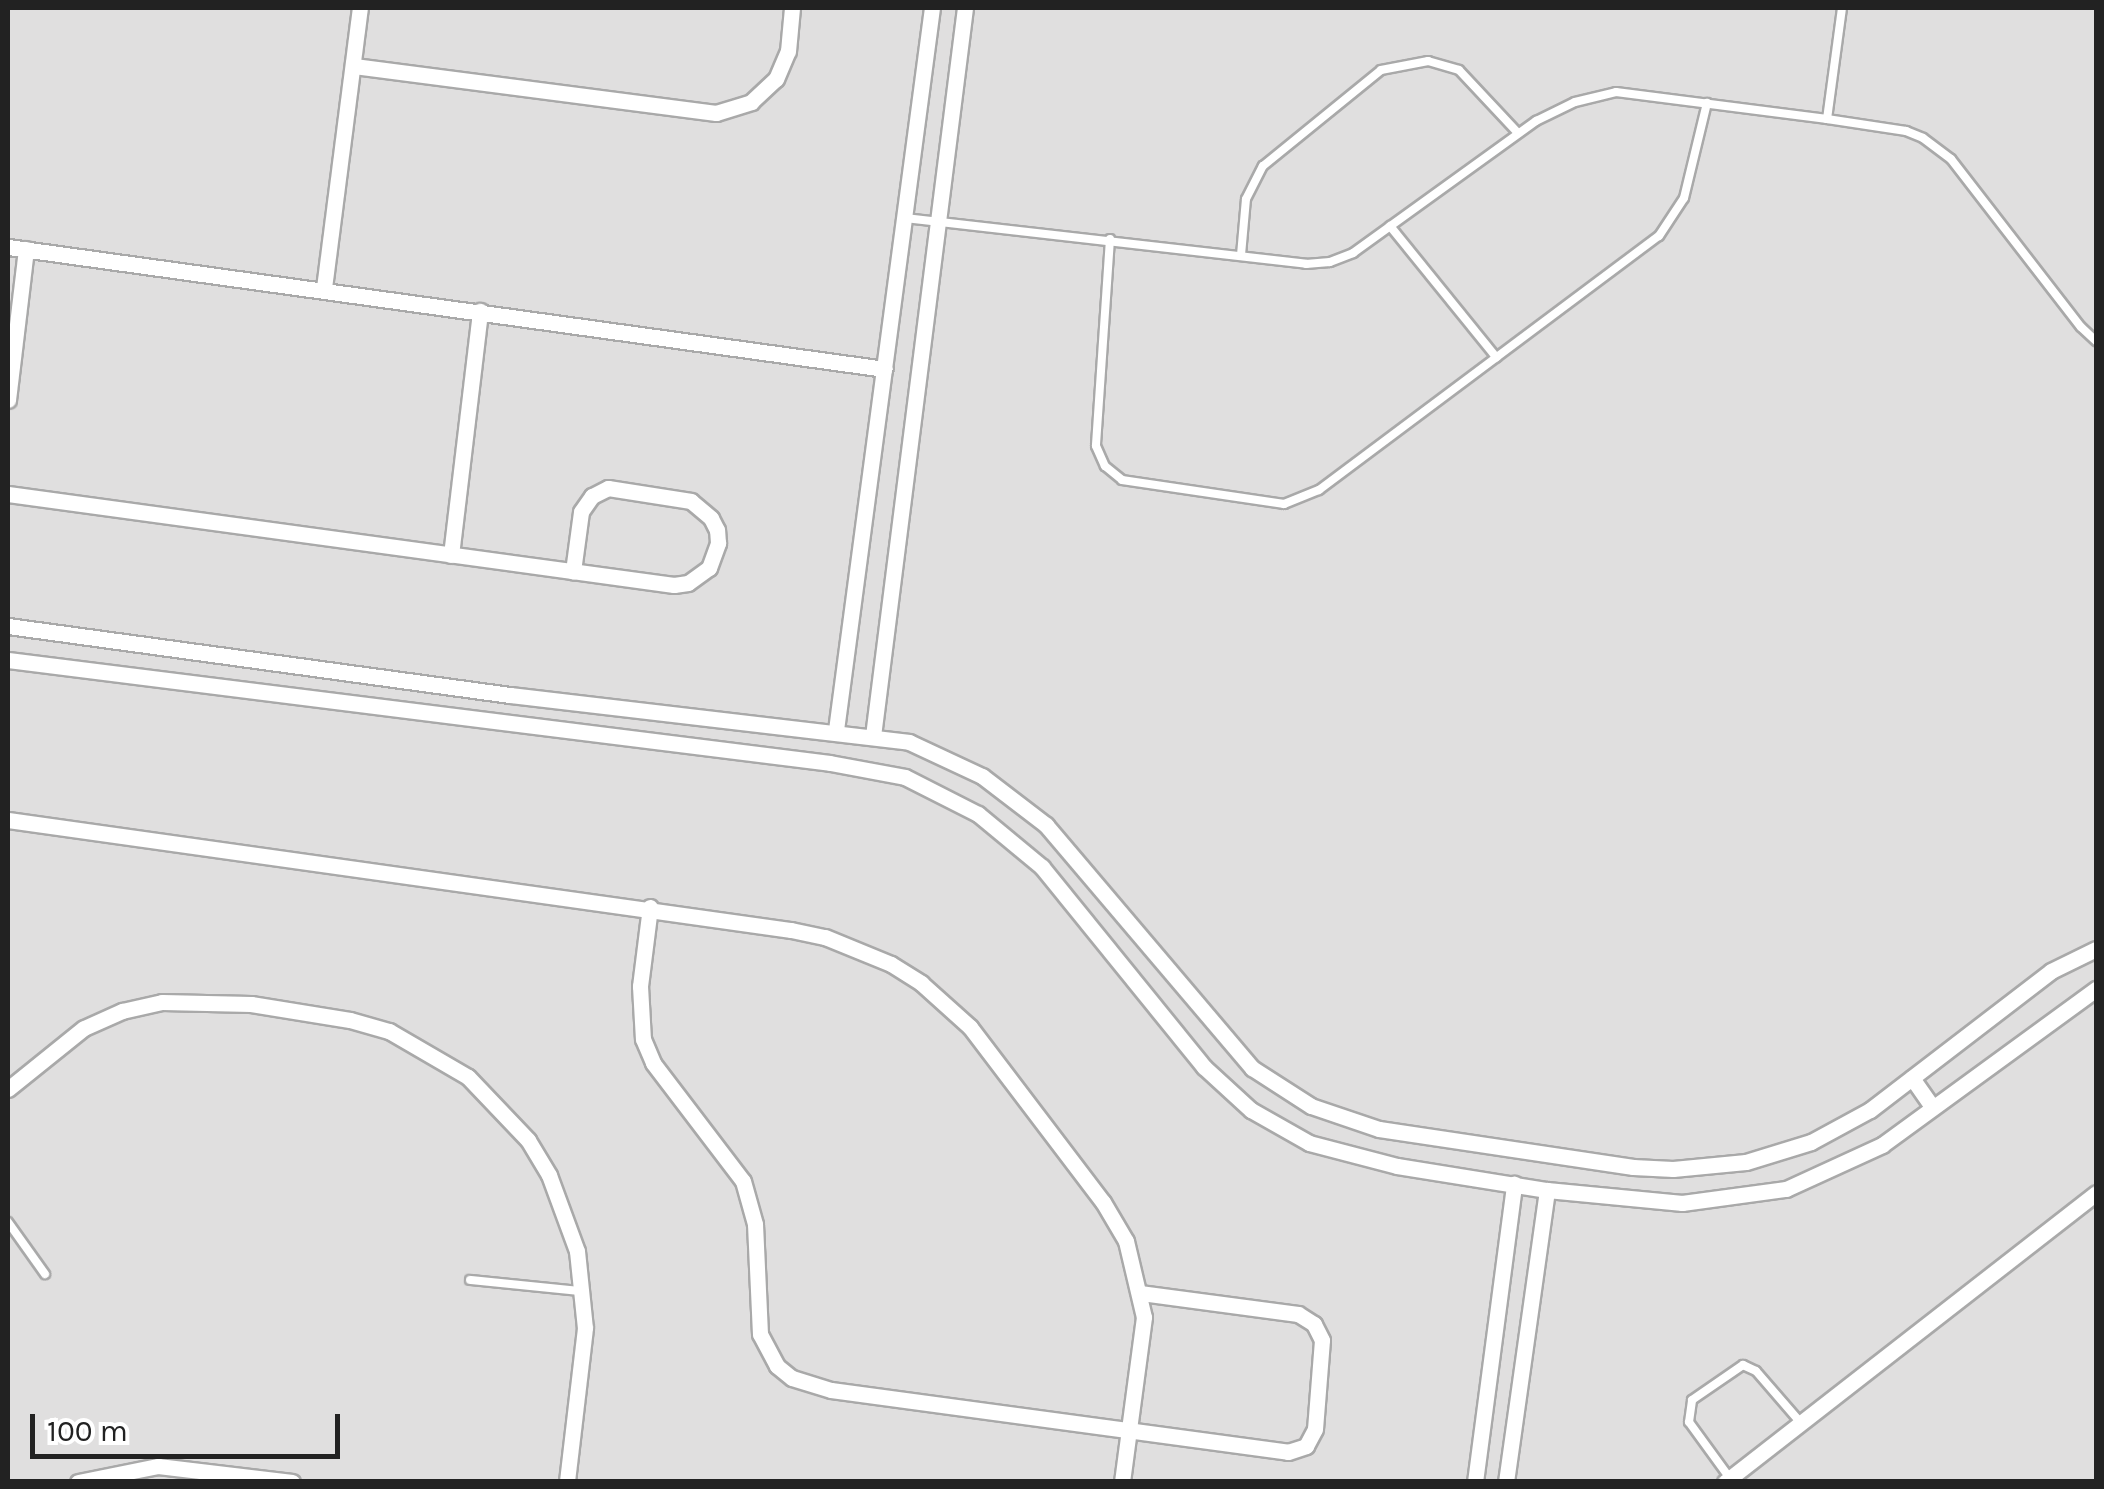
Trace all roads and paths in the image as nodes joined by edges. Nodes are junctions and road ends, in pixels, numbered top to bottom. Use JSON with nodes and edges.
{"nodes":[{"id":1,"x":360,"y":8,"type":"edge"},
{"id":2,"x":792,"y":8,"type":"edge"},
{"id":3,"x":932,"y":8,"type":"edge"},
{"id":4,"x":965,"y":8,"type":"edge"},
{"id":5,"x":1842,"y":8,"type":"edge"},
{"id":6,"x":354,"y":66,"type":"junction"},
{"id":7,"x":1707,"y":103,"type":"junction"},
{"id":8,"x":1828,"y":119,"type":"junction"},
{"id":9,"x":1518,"y":133,"type":"junction"},
{"id":10,"x":905,"y":218,"type":"junction"},
{"id":11,"x":937,"y":220,"type":"junction"},
{"id":12,"x":1390,"y":226,"type":"junction"},
{"id":13,"x":1110,"y":239,"type":"junction"},
{"id":14,"x":8,"y":247,"type":"edge"},
{"id":15,"x":26,"y":250,"type":"junction"},
{"id":16,"x":1241,"y":255,"type":"junction"},
{"id":17,"x":324,"y":288,"type":"junction"},
{"id":18,"x":480,"y":310,"type":"junction"},
{"id":19,"x":2096,"y":340,"type":"edge"},
{"id":20,"x":1496,"y":357,"type":"junction"},
{"id":21,"x":885,"y":369,"type":"junction"},
{"id":22,"x":8,"y":400,"type":"edge"},
{"id":23,"x":8,"y":494,"type":"edge"},
{"id":24,"x":452,"y":554,"type":"junction"},
{"id":25,"x":572,"y":572,"type":"junction"},
{"id":26,"x":8,"y":626,"type":"edge"},
{"id":27,"x":8,"y":660,"type":"edge"},
{"id":28,"x":619,"y":706,"type":"junction"},
{"id":29,"x":836,"y":730,"type":"junction"},
{"id":30,"x":873,"y":736,"type":"junction"},
{"id":31,"x":615,"y":737,"type":"junction"},
{"id":32,"x":8,"y":820,"type":"edge"},
{"id":33,"x":650,"y":908,"type":"junction"},
{"id":34,"x":2096,"y":949,"type":"edge"},
{"id":35,"x":2096,"y":989,"type":"edge"},
{"id":36,"x":1912,"y":1078,"type":"junction"},
{"id":37,"x":8,"y":1088,"type":"edge"},
{"id":38,"x":1932,"y":1107,"type":"junction"},
{"id":39,"x":1401,"y":1132,"type":"junction"},
{"id":40,"x":1397,"y":1166,"type":"junction"},
{"id":41,"x":1514,"y":1184,"type":"junction"},
{"id":42,"x":1547,"y":1190,"type":"junction"},
{"id":43,"x":2096,"y":1193,"type":"edge"},
{"id":44,"x":8,"y":1222,"type":"edge"},
{"id":45,"x":45,"y":1274,"type":"dead end"},
{"id":46,"x":470,"y":1280,"type":"dead end"},
{"id":47,"x":584,"y":1292,"type":"junction"},
{"id":48,"x":1141,"y":1293,"type":"junction"},
{"id":49,"x":1800,"y":1422,"type":"junction"},
{"id":50,"x":1130,"y":1430,"type":"junction"},
{"id":51,"x":1727,"y":1479,"type":"edge"},
{"id":52,"x":78,"y":1482,"type":"edge"},
{"id":53,"x":292,"y":1482,"type":"edge"},
{"id":54,"x":567,"y":1482,"type":"edge"},
{"id":55,"x":1122,"y":1482,"type":"edge"},
{"id":56,"x":1476,"y":1482,"type":"edge"},
{"id":57,"x":1506,"y":1482,"type":"edge"}],
"edges":[{"from":1,"to":6,"type":"street"},
{"from":2,"to":6,"type":"street"},
{"from":3,"to":10,"type":"street"},
{"from":4,"to":11,"type":"street"},
{"from":5,"to":8,"type":"lane"},
{"from":6,"to":17,"type":"street"},
{"from":7,"to":8,"type":"lane"},
{"from":7,"to":9,"type":"lane"},
{"from":7,"to":20,"type":"lane"},
{"from":8,"to":19,"type":"lane"},
{"from":9,"to":12,"type":"lane"},
{"from":9,"to":16,"type":"lane"},
{"from":10,"to":11,"type":"lane"},
{"from":10,"to":21,"type":"street"},
{"from":11,"to":13,"type":"lane"},
{"from":11,"to":30,"type":"street"},
{"from":12,"to":16,"type":"lane"},
{"from":12,"to":20,"type":"lane"},
{"from":13,"to":16,"type":"lane"},
{"from":13,"to":20,"type":"lane"},
{"from":14,"to":15,"type":"street"},
{"from":15,"to":17,"type":"street"},
{"from":15,"to":22,"type":"street"},
{"from":17,"to":18,"type":"street"},
{"from":18,"to":21,"type":"street"},
{"from":18,"to":24,"type":"street"},
{"from":21,"to":29,"type":"street"},
{"from":23,"to":24,"type":"street"},
{"from":24,"to":25,"type":"street"},
{"from":25,"to":25,"type":"street"},
{"from":26,"to":28,"type":"street"},
{"from":27,"to":31,"type":"street"},
{"from":28,"to":29,"type":"street"},
{"from":28,"to":31,"type":"street"},
{"from":29,"to":30,"type":"street"},
{"from":30,"to":39,"type":"street"},
{"from":31,"to":40,"type":"street"},
{"from":32,"to":33,"type":"street"},
{"from":33,"to":48,"type":"street"},
{"from":33,"to":50,"type":"street"},
{"from":34,"to":36,"type":"street"},
{"from":35,"to":38,"type":"street"},
{"from":36,"to":38,"type":"street"},
{"from":36,"to":39,"type":"street"},
{"from":37,"to":47,"type":"street"},
{"from":38,"to":42,"type":"street"},
{"from":39,"to":40,"type":"street"},
{"from":40,"to":41,"type":"street"},
{"from":41,"to":42,"type":"street"},
{"from":41,"to":56,"type":"street"},
{"from":42,"to":57,"type":"street"},
{"from":43,"to":49,"type":"street"},
{"from":44,"to":45,"type":"lane"},
{"from":46,"to":47,"type":"lane"},
{"from":47,"to":54,"type":"street"},
{"from":48,"to":50,"type":"street"},
{"from":48,"to":50,"type":"street"},
{"from":49,"to":51,"type":"street"},
{"from":49,"to":51,"type":"lane"},
{"from":50,"to":55,"type":"street"},
{"from":52,"to":53,"type":"street"}]}
